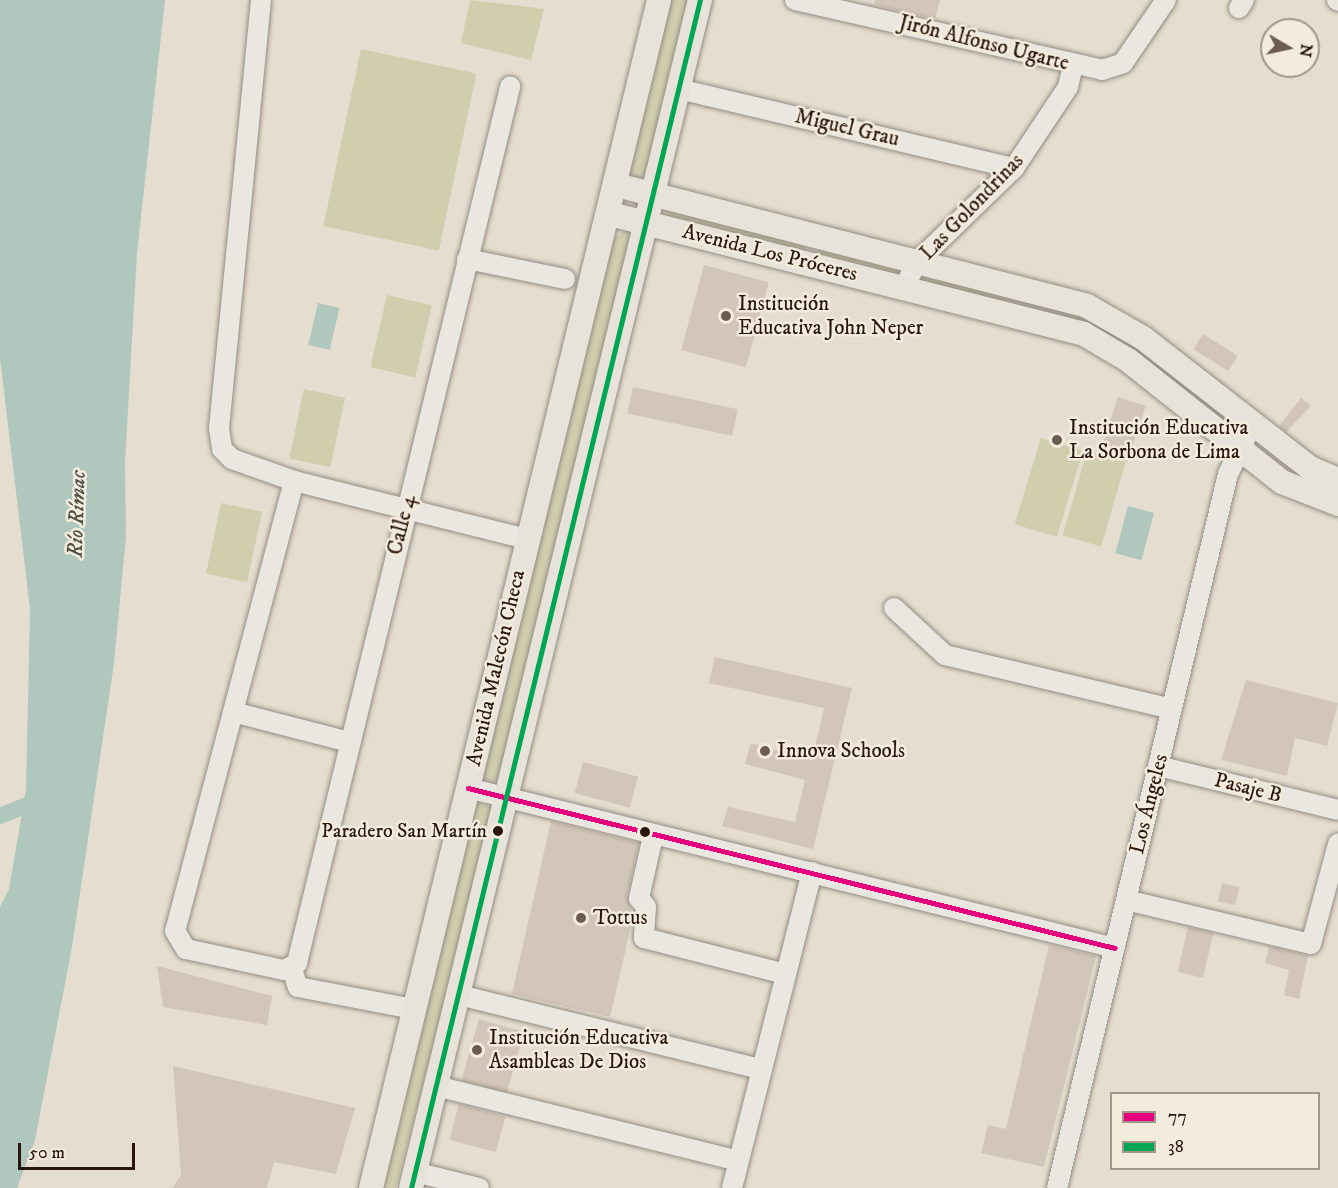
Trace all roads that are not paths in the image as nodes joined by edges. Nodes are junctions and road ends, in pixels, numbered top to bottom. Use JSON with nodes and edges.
{"nodes":[{"id":1,"x":261,"y":0,"type":"edge"},
{"id":2,"x":659,"y":0,"type":"edge"},
{"id":3,"x":700,"y":0,"type":"edge"},
{"id":4,"x":795,"y":0,"type":"edge"},
{"id":5,"x":1166,"y":0,"type":"edge"},
{"id":6,"x":1073,"y":65,"type":"junction"},
{"id":7,"x":510,"y":87,"type":"dead end"},
{"id":8,"x":679,"y":88,"type":"junction"},
{"id":9,"x":1014,"y":168,"type":"junction"},
{"id":10,"x":617,"y":184,"type":"junction"},
{"id":11,"x":653,"y":194,"type":"junction"},
{"id":12,"x":610,"y":214,"type":"junction"},
{"id":13,"x":646,"y":222,"type":"junction"},
{"id":14,"x":815,"y":235,"type":"junction"},
{"id":15,"x":467,"y":259,"type":"junction"},
{"id":16,"x":918,"y":261,"type":"junction"},
{"id":17,"x":808,"y":262,"type":"junction"},
{"id":18,"x":565,"y":279,"type":"dead end"},
{"id":19,"x":904,"y":287,"type":"junction"},
{"id":20,"x":1252,"y":424,"type":"junction"},
{"id":21,"x":1239,"y":450,"type":"junction"},
{"id":22,"x":1338,"y":480,"type":"edge"},
{"id":23,"x":294,"y":481,"type":"junction"},
{"id":24,"x":1338,"y":504,"type":"edge"},
{"id":25,"x":406,"y":508,"type":"junction"},
{"id":26,"x":527,"y":539,"type":"junction"},
{"id":27,"x":894,"y":608,"type":"dead end"},
{"id":28,"x":1172,"y":709,"type":"junction"},
{"id":29,"x":233,"y":712,"type":"junction"},
{"id":30,"x":349,"y":742,"type":"junction"},
{"id":31,"x":1158,"y":766,"type":"junction"},
{"id":32,"x":468,"y":788,"type":"junction"},
{"id":33,"x":507,"y":798,"type":"junction"},
{"id":34,"x":1338,"y":810,"type":"edge"},
{"id":35,"x":653,"y":836,"type":"junction"},
{"id":36,"x":1338,"y":844,"type":"edge"},
{"id":37,"x":812,"y":872,"type":"junction"},
{"id":38,"x":1126,"y":900,"type":"junction"},
{"id":39,"x":1115,"y":948,"type":"junction"},
{"id":40,"x":294,"y":966,"type":"junction"},
{"id":41,"x":785,"y":974,"type":"junction"},
{"id":42,"x":459,"y":995,"type":"junction"},
{"id":43,"x":413,"y":1009,"type":"junction"},
{"id":44,"x":761,"y":1069,"type":"junction"},
{"id":45,"x":436,"y":1086,"type":"junction"},
{"id":46,"x":738,"y":1161,"type":"junction"},
{"id":47,"x":413,"y":1180,"type":"edge"},
{"id":48,"x":371,"y":1188,"type":"edge"},
{"id":49,"x":479,"y":1188,"type":"edge"},
{"id":50,"x":732,"y":1188,"type":"edge"},
{"id":51,"x":1057,"y":1188,"type":"edge"}],
"edges":[{"from":1,"to":23,"type":"street"},
{"from":2,"to":10,"type":"main road","name":"Avenida Malecón Checa"},
{"from":3,"to":8,"type":"main road","name":"Avenida Malecón Checa"},
{"from":4,"to":6,"type":"street","name":"Jirón Alfonso Ugarte"},
{"from":5,"to":6,"type":"street","name":"Jirón Alfonso Ugarte"},
{"from":6,"to":9,"type":"street","name":"Las Golondrinas"},
{"from":7,"to":15,"type":"street","name":"Calle 4"},
{"from":8,"to":9,"type":"street","name":"Miguel Grau"},
{"from":8,"to":11,"type":"main road","name":"Avenida Malecón Checa"},
{"from":9,"to":16,"type":"street","name":"Las Golondrinas"},
{"from":10,"to":11,"type":"main road","name":"Avenida Los Próceres"},
{"from":10,"to":12,"type":"main road","name":"Avenida Malecón Checa"},
{"from":11,"to":13,"type":"main road","name":"Avenida Malecón Checa"},
{"from":11,"to":14,"type":"main road","name":"Avenida Los Próceres"},
{"from":12,"to":13,"type":"main road","name":"Avenida Los Próceres"},
{"from":12,"to":26,"type":"main road","name":"Avenida Malecón Checa"},
{"from":13,"to":17,"type":"main road","name":"Avenida Los Próceres"},
{"from":13,"to":33,"type":"main road","name":"Avenida Malecón Checa"},
{"from":14,"to":16,"type":"main road","name":"Avenida Los Próceres"},
{"from":14,"to":17,"type":"main road"},
{"from":15,"to":18,"type":"street"},
{"from":15,"to":25,"type":"street","name":"Calle 4"},
{"from":16,"to":19,"type":"street","name":"Las Golondrinas"},
{"from":16,"to":20,"type":"main road","name":"Avenida Los Próceres"},
{"from":17,"to":19,"type":"main road","name":"Avenida Los Próceres"},
{"from":19,"to":21,"type":"main road","name":"Avenida Los Próceres"},
{"from":20,"to":21,"type":"street","name":"Los Ángeles"},
{"from":20,"to":22,"type":"main road","name":"Avenida Los Próceres"},
{"from":21,"to":24,"type":"main road","name":"Avenida Los Próceres"},
{"from":21,"to":28,"type":"street","name":"Los Ángeles"},
{"from":23,"to":25,"type":"street"},
{"from":23,"to":29,"type":"street"},
{"from":25,"to":26,"type":"street"},
{"from":25,"to":30,"type":"street","name":"Calle 4"},
{"from":26,"to":32,"type":"main road","name":"Avenida Malecón Checa"},
{"from":27,"to":28,"type":"street"},
{"from":28,"to":31,"type":"street","name":"Los Ángeles"},
{"from":29,"to":30,"type":"street"},
{"from":29,"to":40,"type":"street"},
{"from":30,"to":40,"type":"street","name":"Calle 4"},
{"from":31,"to":34,"type":"street","name":"Pasaje B"},
{"from":31,"to":38,"type":"street","name":"Los Ángeles"},
{"from":32,"to":33,"type":"street"},
{"from":32,"to":43,"type":"main road","name":"Avenida Malecón Checa"},
{"from":33,"to":35,"type":"street"},
{"from":33,"to":42,"type":"main road","name":"Avenida Malecón Checa"},
{"from":35,"to":37,"type":"street"},
{"from":35,"to":41,"type":"street"},
{"from":36,"to":38,"type":"street"},
{"from":37,"to":39,"type":"street"},
{"from":37,"to":41,"type":"street"},
{"from":38,"to":39,"type":"street","name":"Los Ángeles"},
{"from":39,"to":51,"type":"street","name":"Los Ángeles"},
{"from":40,"to":43,"type":"street"},
{"from":41,"to":44,"type":"street"},
{"from":42,"to":44,"type":"street"},
{"from":42,"to":45,"type":"main road","name":"Avenida Malecón Checa"},
{"from":43,"to":48,"type":"main road","name":"Avenida Malecón Checa"},
{"from":44,"to":46,"type":"street"},
{"from":45,"to":46,"type":"street"},
{"from":45,"to":47,"type":"main road","name":"Avenida Malecón Checa"},
{"from":46,"to":50,"type":"street"},
{"from":47,"to":49,"type":"street"}]}
